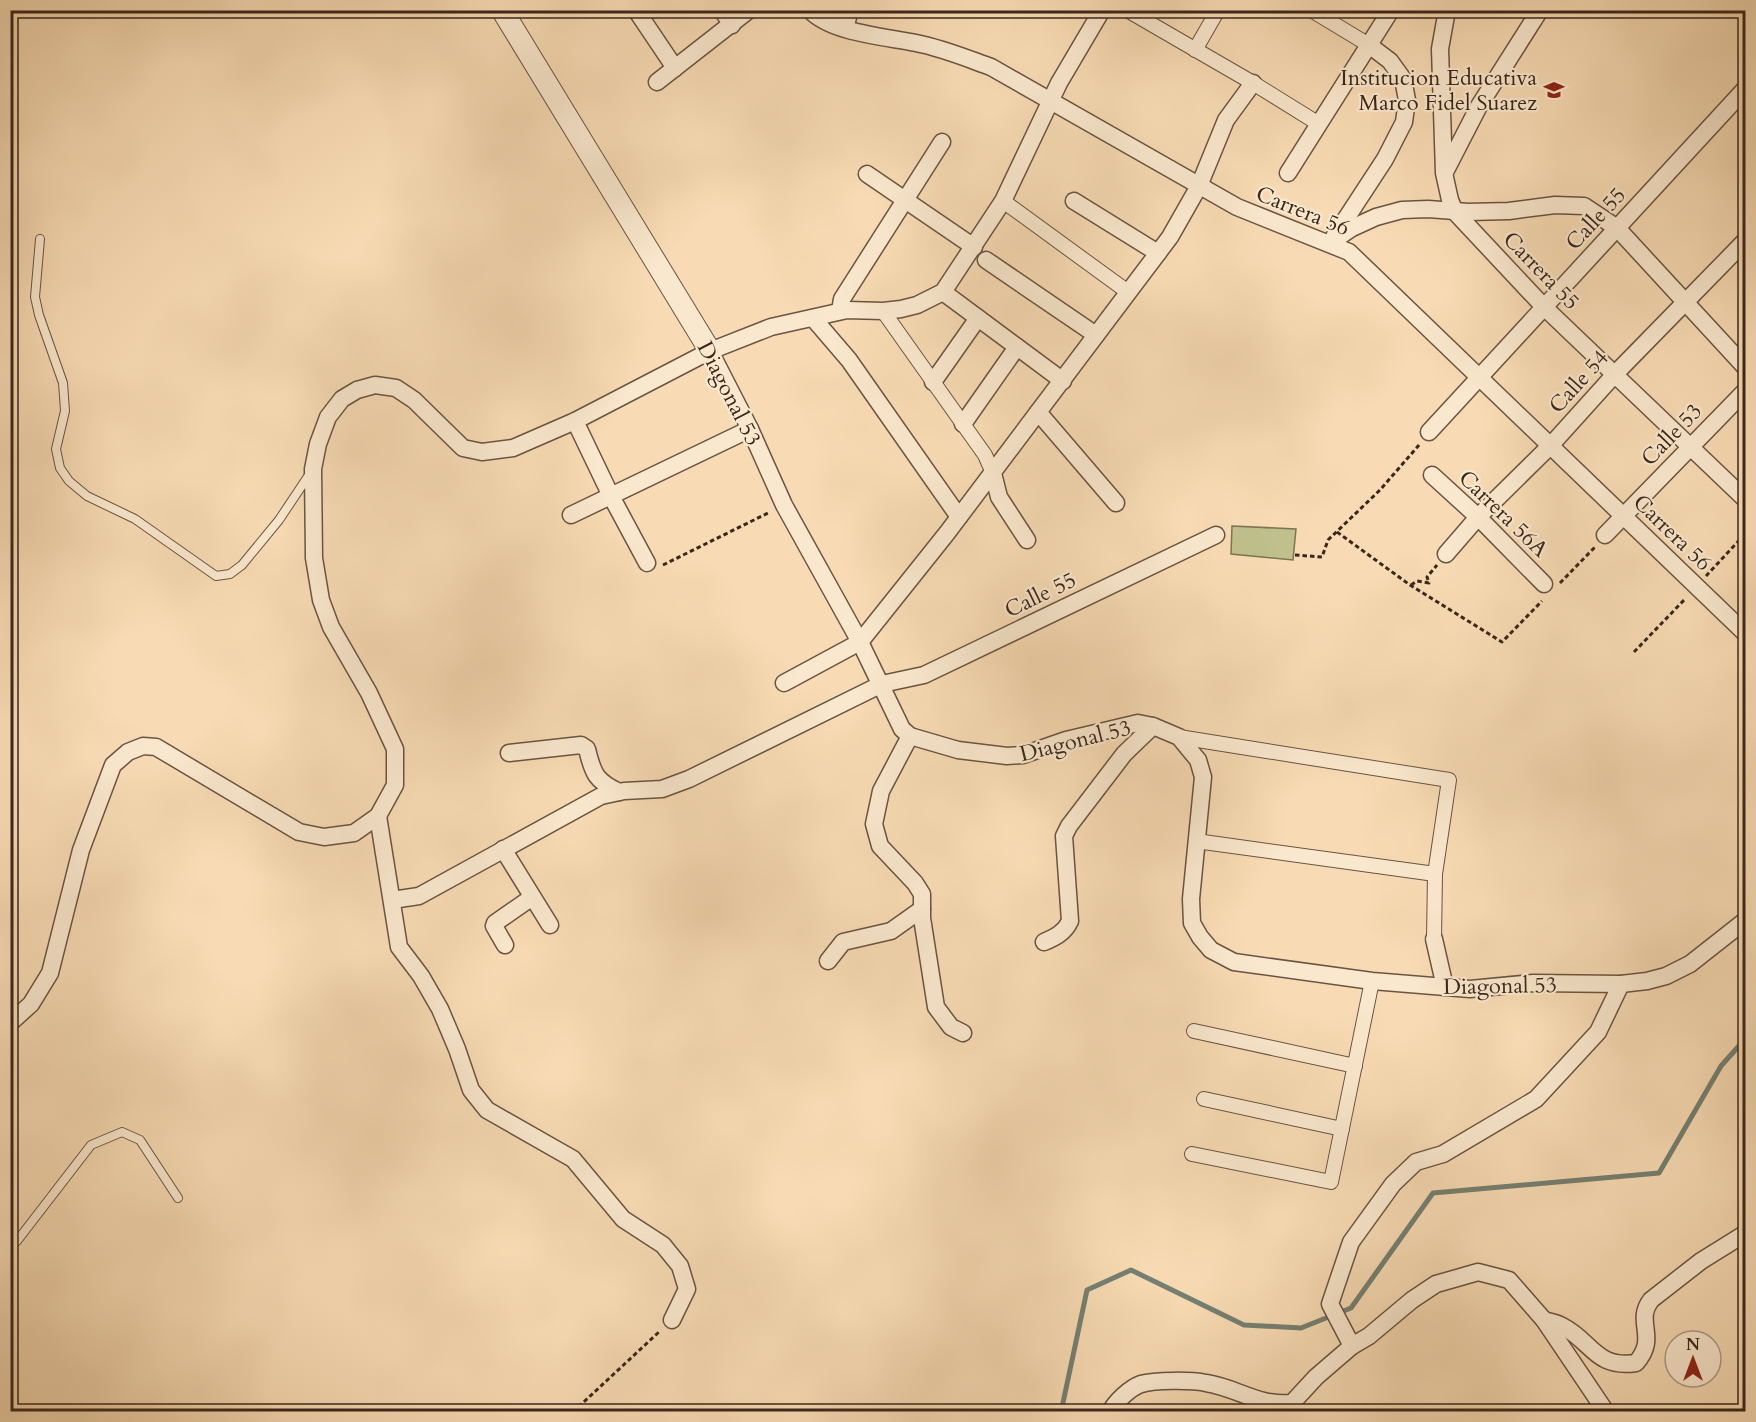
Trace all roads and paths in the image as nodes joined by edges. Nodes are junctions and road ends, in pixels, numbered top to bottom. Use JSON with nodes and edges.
{"nodes":[{"id":1,"x":502,"y":10,"type":"edge"},
{"id":2,"x":636,"y":10,"type":"edge"},
{"id":3,"x":722,"y":10,"type":"edge"},
{"id":4,"x":748,"y":10,"type":"edge"},
{"id":5,"x":810,"y":10,"type":"edge"},
{"id":6,"x":850,"y":10,"type":"edge"},
{"id":7,"x":1102,"y":10,"type":"edge"},
{"id":8,"x":1127,"y":10,"type":"edge"},
{"id":9,"x":1218,"y":10,"type":"edge"},
{"id":10,"x":1311,"y":10,"type":"edge"},
{"id":11,"x":1391,"y":10,"type":"edge"},
{"id":12,"x":1447,"y":10,"type":"edge"},
{"id":13,"x":1540,"y":10,"type":"edge"},
{"id":14,"x":732,"y":25,"type":"junction"},
{"id":15,"x":845,"y":28,"type":"junction"},
{"id":16,"x":1369,"y":45,"type":"junction"},
{"id":17,"x":1195,"y":50,"type":"junction"},
{"id":18,"x":675,"y":68,"type":"junction"},
{"id":19,"x":657,"y":82,"type":"dead end"},
{"id":20,"x":1253,"y":83,"type":"junction"},
{"id":21,"x":1746,"y":88,"type":"edge"},
{"id":22,"x":1052,"y":101,"type":"junction"},
{"id":23,"x":1319,"y":124,"type":"junction"},
{"id":24,"x":942,"y":142,"type":"dead end"},
{"id":25,"x":1288,"y":173,"type":"dead end"},
{"id":26,"x":1444,"y":173,"type":"junction"},
{"id":27,"x":867,"y":174,"type":"dead end"},
{"id":28,"x":1199,"y":186,"type":"junction"},
{"id":29,"x":905,"y":201,"type":"junction"},
{"id":30,"x":1003,"y":201,"type":"junction"},
{"id":31,"x":1074,"y":201,"type":"dead end"},
{"id":32,"x":1455,"y":212,"type":"junction"},
{"id":33,"x":1617,"y":228,"type":"junction"},
{"id":34,"x":40,"y":239,"type":"dead end"},
{"id":35,"x":1746,"y":240,"type":"edge"},
{"id":36,"x":1330,"y":243,"type":"junction"},
{"id":37,"x":974,"y":247,"type":"junction"},
{"id":38,"x":1158,"y":253,"type":"junction"},
{"id":39,"x":986,"y":260,"type":"dead end"},
{"id":40,"x":943,"y":292,"type":"junction"},
{"id":41,"x":1128,"y":292,"type":"junction"},
{"id":42,"x":1683,"y":302,"type":"junction"},
{"id":43,"x":1544,"y":307,"type":"junction"},
{"id":44,"x":840,"y":311,"type":"junction"},
{"id":45,"x":883,"y":311,"type":"junction"},
{"id":46,"x":813,"y":318,"type":"junction"},
{"id":47,"x":978,"y":318,"type":"junction"},
{"id":48,"x":1096,"y":335,"type":"junction"},
{"id":49,"x":1017,"y":347,"type":"junction"},
{"id":50,"x":710,"y":351,"type":"junction"},
{"id":51,"x":1746,"y":368,"type":"edge"},
{"id":52,"x":1615,"y":374,"type":"junction"},
{"id":53,"x":1480,"y":376,"type":"junction"},
{"id":54,"x":1063,"y":381,"type":"junction"},
{"id":55,"x":933,"y":382,"type":"junction"},
{"id":56,"x":1746,"y":390,"type":"edge"},
{"id":57,"x":1038,"y":412,"type":"junction"},
{"id":58,"x":575,"y":421,"type":"junction"},
{"id":59,"x":963,"y":424,"type":"junction"},
{"id":60,"x":750,"y":429,"type":"junction"},
{"id":61,"x":1429,"y":432,"type":"joint"},
{"id":62,"x":1551,"y":445,"type":"junction"},
{"id":63,"x":1691,"y":446,"type":"junction"},
{"id":64,"x":313,"y":469,"type":"junction"},
{"id":65,"x":993,"y":472,"type":"junction"},
{"id":66,"x":1432,"y":475,"type":"dead end"},
{"id":67,"x":611,"y":496,"type":"junction"},
{"id":68,"x":1746,"y":500,"type":"edge"},
{"id":69,"x":1116,"y":503,"type":"dead end"},
{"id":70,"x":784,"y":505,"type":"junction"},
{"id":71,"x":571,"y":515,"type":"dead end"},
{"id":72,"x":1624,"y":515,"type":"junction"},
{"id":73,"x":959,"y":517,"type":"junction"},
{"id":74,"x":1478,"y":517,"type":"junction"},
{"id":75,"x":1337,"y":532,"type":"junction"},
{"id":76,"x":1216,"y":535,"type":"dead end"},
{"id":77,"x":1605,"y":535,"type":"joint"},
{"id":78,"x":1027,"y":540,"type":"dead end"},
{"id":79,"x":1446,"y":554,"type":"joint"},
{"id":80,"x":1295,"y":555,"type":"dead end"},
{"id":81,"x":647,"y":563,"type":"joint"},
{"id":82,"x":1551,"y":584,"type":"joint"},
{"id":83,"x":1410,"y":585,"type":"junction"},
{"id":84,"x":1542,"y":601,"type":"dead end"},
{"id":85,"x":1746,"y":634,"type":"edge"},
{"id":86,"x":860,"y":642,"type":"junction"},
{"id":87,"x":784,"y":683,"type":"dead end"},
{"id":88,"x":882,"y":684,"type":"junction"},
{"id":89,"x":1153,"y":726,"type":"junction"},
{"id":90,"x":910,"y":736,"type":"junction"},
{"id":91,"x":1179,"y":736,"type":"junction"},
{"id":92,"x":509,"y":753,"type":"dead end"},
{"id":93,"x":619,"y":792,"type":"junction"},
{"id":94,"x":378,"y":816,"type":"junction"},
{"id":95,"x":1196,"y":841,"type":"junction"},
{"id":96,"x":503,"y":849,"type":"junction"},
{"id":97,"x":1435,"y":874,"type":"junction"},
{"id":98,"x":531,"y":898,"type":"junction"},
{"id":99,"x":392,"y":900,"type":"junction"},
{"id":100,"x":922,"y":909,"type":"junction"},
{"id":101,"x":1746,"y":920,"type":"edge"},
{"id":102,"x":549,"y":925,"type":"dead end"},
{"id":103,"x":1434,"y":939,"type":"joint"},
{"id":104,"x":1044,"y":942,"type":"dead end"},
{"id":105,"x":505,"y":945,"type":"dead end"},
{"id":106,"x":828,"y":961,"type":"dead end"},
{"id":107,"x":1372,"y":981,"type":"junction"},
{"id":108,"x":1621,"y":984,"type":"junction"},
{"id":109,"x":1444,"y":987,"type":"junction"},
{"id":110,"x":10,"y":1023,"type":"edge"},
{"id":111,"x":1194,"y":1031,"type":"dead end"},
{"id":112,"x":963,"y":1033,"type":"dead end"},
{"id":113,"x":1355,"y":1066,"type":"junction"},
{"id":114,"x":1204,"y":1099,"type":"dead end"},
{"id":115,"x":1342,"y":1129,"type":"junction"},
{"id":116,"x":1192,"y":1154,"type":"dead end"},
{"id":117,"x":177,"y":1197,"type":"dead end"},
{"id":118,"x":1746,"y":1233,"type":"edge"},
{"id":119,"x":10,"y":1246,"type":"edge"},
{"id":120,"x":672,"y":1320,"type":"joint"},
{"id":121,"x":1544,"y":1320,"type":"junction"},
{"id":122,"x":1352,"y":1346,"type":"junction"},
{"id":123,"x":573,"y":1412,"type":"edge"},
{"id":124,"x":1110,"y":1412,"type":"edge"},
{"id":125,"x":1606,"y":1412,"type":"edge"}],
"edges":[{"from":1,"to":50,"type":"street","name":"Diagonal 53"},
{"from":2,"to":18,"type":"street"},
{"from":3,"to":14,"type":"street"},
{"from":4,"to":14,"type":"street"},
{"from":5,"to":15,"type":"street","name":"Carrera 56"},
{"from":6,"to":15,"type":"street"},
{"from":7,"to":22,"type":"street"},
{"from":8,"to":17,"type":"street"},
{"from":9,"to":17,"type":"street"},
{"from":10,"to":16,"type":"street"},
{"from":11,"to":16,"type":"street"},
{"from":12,"to":26,"type":"street","name":"Carrera 55"},
{"from":13,"to":26,"type":"street"},
{"from":14,"to":18,"type":"street"},
{"from":15,"to":22,"type":"street","name":"Carrera 56"},
{"from":16,"to":23,"type":"street"},
{"from":16,"to":36,"type":"street"},
{"from":17,"to":20,"type":"street"},
{"from":18,"to":19,"type":"street"},
{"from":20,"to":23,"type":"street"},
{"from":20,"to":28,"type":"street"},
{"from":21,"to":33,"type":"street","name":"Calle 55"},
{"from":22,"to":28,"type":"street","name":"Carrera 56"},
{"from":22,"to":30,"type":"street"},
{"from":23,"to":25,"type":"street"},
{"from":24,"to":29,"type":"street"},
{"from":26,"to":32,"type":"street","name":"Carrera 55"},
{"from":27,"to":29,"type":"street"},
{"from":28,"to":36,"type":"street","name":"Carrera 56"},
{"from":28,"to":38,"type":"street"},
{"from":29,"to":37,"type":"street"},
{"from":29,"to":44,"type":"street"},
{"from":30,"to":37,"type":"street"},
{"from":30,"to":41,"type":"street"},
{"from":31,"to":38,"type":"street"},
{"from":32,"to":33,"type":"street"},
{"from":32,"to":36,"type":"street"},
{"from":32,"to":43,"type":"street","name":"Carrera 55"},
{"from":33,"to":42,"type":"street"},
{"from":33,"to":43,"type":"street","name":"Calle 55"},
{"from":34,"to":64,"type":"lane"},
{"from":35,"to":42,"type":"street","name":"Calle 54"},
{"from":36,"to":53,"type":"street","name":"Carrera 56"},
{"from":37,"to":40,"type":"street"},
{"from":38,"to":41,"type":"street"},
{"from":39,"to":48,"type":"street"},
{"from":40,"to":45,"type":"street"},
{"from":40,"to":47,"type":"street"},
{"from":41,"to":48,"type":"street"},
{"from":42,"to":51,"type":"street"},
{"from":42,"to":52,"type":"street","name":"Calle 54"},
{"from":43,"to":52,"type":"street","name":"Carrera 55"},
{"from":43,"to":53,"type":"street","name":"Calle 55"},
{"from":44,"to":45,"type":"street"},
{"from":44,"to":46,"type":"street"},
{"from":45,"to":55,"type":"street"},
{"from":46,"to":50,"type":"street"},
{"from":46,"to":73,"type":"street"},
{"from":47,"to":49,"type":"street"},
{"from":47,"to":55,"type":"street"},
{"from":48,"to":54,"type":"street"},
{"from":49,"to":54,"type":"street"},
{"from":49,"to":59,"type":"street"},
{"from":50,"to":58,"type":"street"},
{"from":50,"to":60,"type":"street","name":"Diagonal 53"},
{"from":52,"to":62,"type":"street","name":"Calle 54"},
{"from":52,"to":63,"type":"street","name":"Carrera 55"},
{"from":53,"to":61,"type":"street","name":"Calle 55"},
{"from":53,"to":62,"type":"street","name":"Carrera 56"},
{"from":54,"to":57,"type":"street"},
{"from":55,"to":59,"type":"street"},
{"from":56,"to":63,"type":"street","name":"Calle 53"},
{"from":57,"to":65,"type":"street"},
{"from":57,"to":69,"type":"street"},
{"from":58,"to":64,"type":"street"},
{"from":58,"to":67,"type":"street"},
{"from":59,"to":65,"type":"street"},
{"from":60,"to":67,"type":"street"},
{"from":60,"to":70,"type":"street","name":"Diagonal 53"},
{"from":61,"to":75,"type":"path"},
{"from":62,"to":72,"type":"street","name":"Carrera 56"},
{"from":62,"to":74,"type":"street","name":"Calle 54"},
{"from":63,"to":68,"type":"street","name":"Carrera 55"},
{"from":63,"to":72,"type":"street","name":"Calle 53"},
{"from":64,"to":94,"type":"street"},
{"from":65,"to":73,"type":"street"},
{"from":65,"to":78,"type":"street"},
{"from":66,"to":74,"type":"street","name":"Carrera 56A"},
{"from":67,"to":71,"type":"street"},
{"from":67,"to":81,"type":"street"},
{"from":70,"to":81,"type":"path"},
{"from":70,"to":86,"type":"street","name":"Diagonal 53"},
{"from":72,"to":77,"type":"street","name":"Calle 53"},
{"from":72,"to":85,"type":"street","name":"Carrera 56"},
{"from":73,"to":86,"type":"street"},
{"from":74,"to":79,"type":"street","name":"Calle 54"},
{"from":74,"to":82,"type":"street","name":"Carrera 56A"},
{"from":75,"to":80,"type":"path"},
{"from":75,"to":83,"type":"path"},
{"from":76,"to":88,"type":"street","name":"Calle 55"},
{"from":77,"to":82,"type":"path"},
{"from":79,"to":83,"type":"path"},
{"from":83,"to":84,"type":"path"},
{"from":86,"to":87,"type":"street"},
{"from":86,"to":88,"type":"street","name":"Diagonal 53"},
{"from":88,"to":90,"type":"street","name":"Diagonal 53"},
{"from":88,"to":93,"type":"street","name":"Calle 55"},
{"from":89,"to":90,"type":"street","name":"Diagonal 53"},
{"from":89,"to":91,"type":"street","name":"Diagonal 53"},
{"from":89,"to":104,"type":"street"},
{"from":90,"to":100,"type":"street"},
{"from":91,"to":95,"type":"street","name":"Diagonal 53"},
{"from":91,"to":97,"type":"street"},
{"from":92,"to":93,"type":"street"},
{"from":93,"to":96,"type":"street","name":"Calle 55"},
{"from":94,"to":99,"type":"street"},
{"from":94,"to":110,"type":"street"},
{"from":95,"to":97,"type":"street"},
{"from":95,"to":107,"type":"street","name":"Diagonal 53"},
{"from":96,"to":98,"type":"street"},
{"from":96,"to":99,"type":"street","name":"Calle 55"},
{"from":97,"to":103,"type":"street"},
{"from":98,"to":102,"type":"street"},
{"from":98,"to":105,"type":"street"},
{"from":99,"to":120,"type":"street"},
{"from":100,"to":106,"type":"street"},
{"from":100,"to":112,"type":"street"},
{"from":101,"to":108,"type":"street","name":"Diagonal 53"},
{"from":103,"to":109,"type":"street"},
{"from":107,"to":109,"type":"street","name":"Diagonal 53"},
{"from":107,"to":113,"type":"street"},
{"from":108,"to":109,"type":"street","name":"Diagonal 53"},
{"from":108,"to":122,"type":"street"},
{"from":111,"to":113,"type":"street"},
{"from":113,"to":115,"type":"street"},
{"from":114,"to":115,"type":"street"},
{"from":115,"to":116,"type":"street"},
{"from":117,"to":119,"type":"lane"},
{"from":118,"to":121,"type":"street"},
{"from":120,"to":123,"type":"path"},
{"from":121,"to":122,"type":"street"},
{"from":121,"to":125,"type":"street"},
{"from":122,"to":124,"type":"street"}]}
